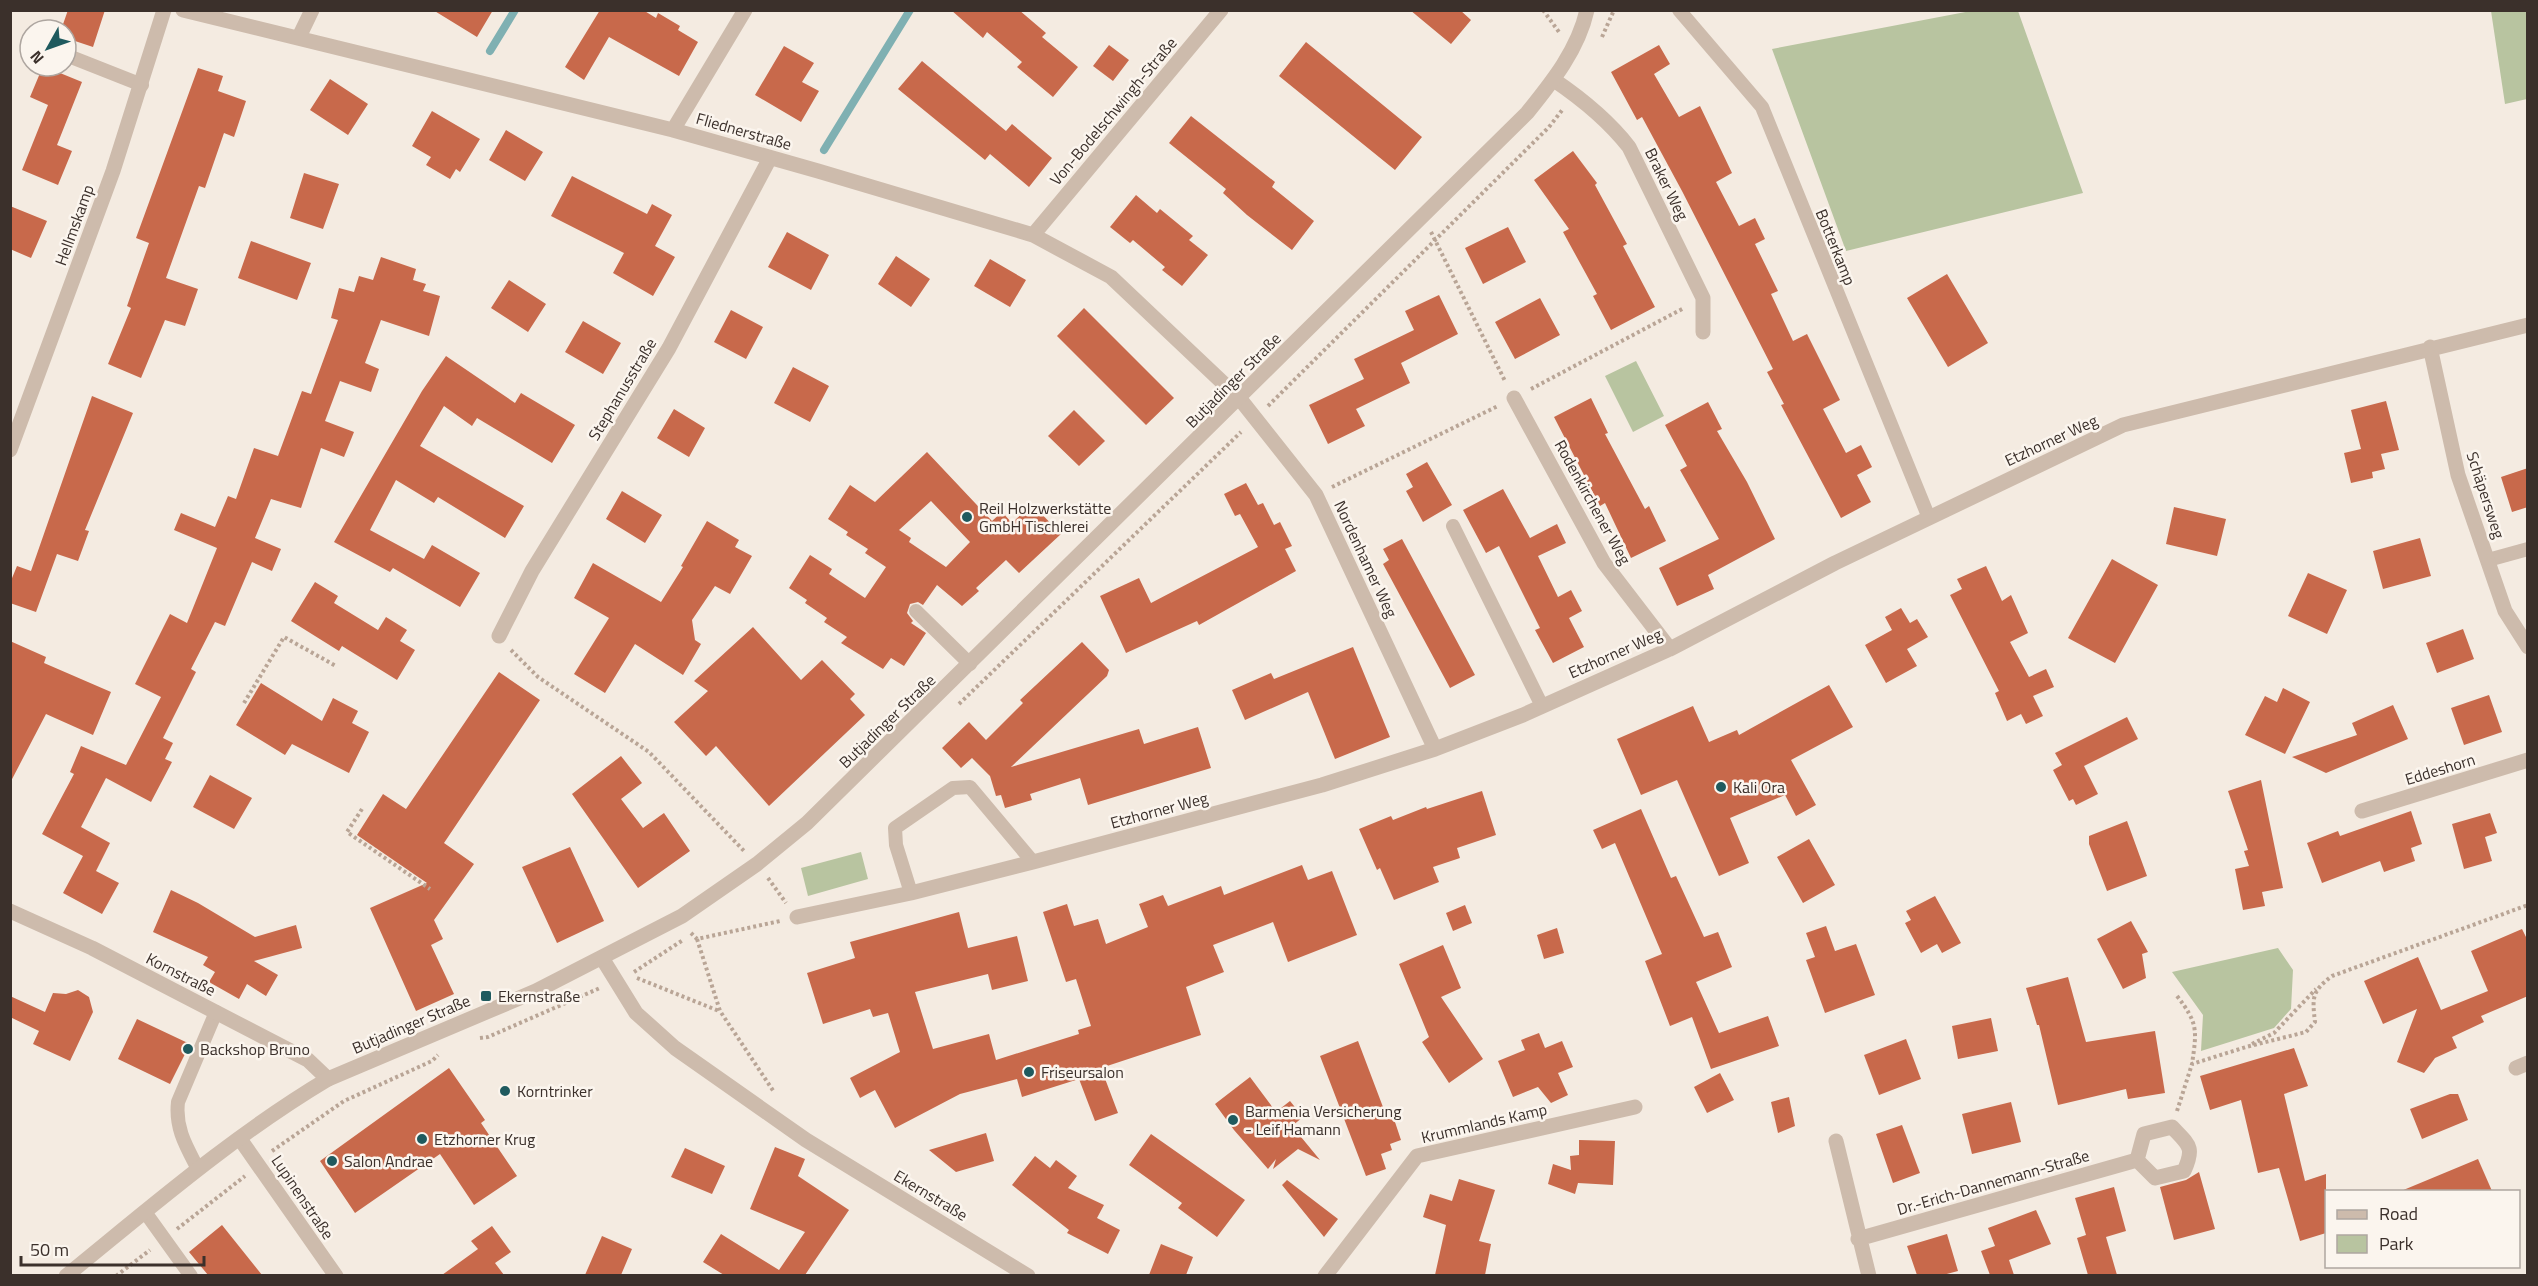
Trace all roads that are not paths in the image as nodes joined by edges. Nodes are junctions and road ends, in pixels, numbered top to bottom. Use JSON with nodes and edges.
{"nodes":[{"id":1,"x":164,"y":10,"type":"edge"},
{"id":2,"x":183,"y":10,"type":"edge"},
{"id":3,"x":312,"y":10,"type":"edge"},
{"id":4,"x":745,"y":10,"type":"edge"},
{"id":5,"x":1221,"y":10,"type":"edge"},
{"id":6,"x":1587,"y":10,"type":"edge"},
{"id":7,"x":1679,"y":10,"type":"edge"},
{"id":8,"x":298,"y":37,"type":"junction"},
{"id":9,"x":78,"y":60,"type":"edge"},
{"id":10,"x":1554,"y":80,"type":"junction"},
{"id":11,"x":142,"y":85,"type":"junction"},
{"id":12,"x":673,"y":130,"type":"junction"},
{"id":13,"x":770,"y":158,"type":"junction"},
{"id":14,"x":1033,"y":236,"type":"junction"},
{"id":15,"x":2528,"y":325,"type":"edge"},
{"id":16,"x":1703,"y":332,"type":"dead end"},
{"id":17,"x":2430,"y":347,"type":"junction"},
{"id":18,"x":1514,"y":398,"type":"road end"},
{"id":19,"x":1240,"y":399,"type":"junction"},
{"id":20,"x":16,"y":418,"type":"edge"},
{"id":21,"x":10,"y":450,"type":"edge"},
{"id":22,"x":1929,"y":518,"type":"junction"},
{"id":23,"x":1453,"y":526,"type":"dead end"},
{"id":24,"x":2528,"y":549,"type":"edge"},
{"id":25,"x":2488,"y":560,"type":"junction"},
{"id":26,"x":916,"y":611,"type":"dead end"},
{"id":27,"x":499,"y":636,"type":"road end"},
{"id":28,"x":2528,"y":647,"type":"edge"},
{"id":29,"x":1670,"y":649,"type":"junction"},
{"id":30,"x":970,"y":664,"type":"junction"},
{"id":31,"x":1542,"y":706,"type":"junction"},
{"id":32,"x":1435,"y":749,"type":"junction"},
{"id":33,"x":2528,"y":760,"type":"edge"},
{"id":34,"x":2362,"y":811,"type":"dead end"},
{"id":35,"x":1033,"y":862,"type":"junction"},
{"id":36,"x":911,"y":893,"type":"junction"},
{"id":37,"x":10,"y":911,"type":"edge"},
{"id":38,"x":797,"y":917,"type":"road end"},
{"id":39,"x":603,"y":958,"type":"junction"},
{"id":40,"x":216,"y":1012,"type":"junction"},
{"id":41,"x":328,"y":1078,"type":"junction"},
{"id":42,"x":1635,"y":1107,"type":"dead end"},
{"id":43,"x":240,"y":1139,"type":"junction"},
{"id":44,"x":1836,"y":1141,"type":"dead end"},
{"id":45,"x":2138,"y":1160,"type":"junction"},
{"id":46,"x":198,"y":1169,"type":"junction"},
{"id":47,"x":146,"y":1212,"type":"junction"},
{"id":48,"x":1858,"y":1239,"type":"junction"},
{"id":49,"x":66,"y":1275,"type":"edge"},
{"id":50,"x":191,"y":1275,"type":"edge"},
{"id":51,"x":336,"y":1275,"type":"edge"},
{"id":52,"x":1028,"y":1275,"type":"edge"},
{"id":53,"x":1325,"y":1275,"type":"edge"},
{"id":54,"x":1869,"y":1275,"type":"edge"}],
"edges":[{"from":1,"to":11,"type":"street","name":"Hellmskamp"},
{"from":2,"to":8,"type":"street","name":"Fliednerstraße"},
{"from":3,"to":8,"type":"street"},
{"from":4,"to":12,"type":"street"},
{"from":5,"to":14,"type":"street","name":"Von-Bodelschwingh-Straße"},
{"from":6,"to":10,"type":"street","name":"Butjadinger Straße"},
{"from":7,"to":22,"type":"lane","name":"Botterkamp"},
{"from":8,"to":12,"type":"street","name":"Fliednerstraße"},
{"from":9,"to":11,"type":"lane"},
{"from":10,"to":16,"type":"street","name":"Braker Weg"},
{"from":10,"to":19,"type":"street","name":"Butjadinger Straße"},
{"from":11,"to":20,"type":"street","name":"Hellmskamp"},
{"from":12,"to":13,"type":"street","name":"Fliednerstraße"},
{"from":13,"to":14,"type":"street","name":"Fliednerstraße"},
{"from":13,"to":27,"type":"street","name":"Stephanusstraße"},
{"from":14,"to":19,"type":"street","name":"Fliednerstraße"},
{"from":15,"to":17,"type":"street","name":"Etzhorner Weg"},
{"from":17,"to":22,"type":"street","name":"Etzhorner Weg"},
{"from":17,"to":25,"type":"street","name":"Schäpersweg"},
{"from":18,"to":29,"type":"street","name":"Rodenkirchener Weg"},
{"from":19,"to":30,"type":"street","name":"Butjadinger Straße"},
{"from":19,"to":32,"type":"street","name":"Nordenhamer Weg"},
{"from":20,"to":21,"type":"street","name":"Hellmskamp"},
{"from":22,"to":29,"type":"street","name":"Etzhorner Weg"},
{"from":23,"to":31,"type":"lane"},
{"from":24,"to":25,"type":"lane"},
{"from":25,"to":28,"type":"street","name":"Schäpersweg"},
{"from":26,"to":30,"type":"lane"},
{"from":29,"to":31,"type":"street","name":"Etzhorner Weg"},
{"from":30,"to":39,"type":"street","name":"Butjadinger Straße"},
{"from":31,"to":32,"type":"street","name":"Etzhorner Weg"},
{"from":32,"to":35,"type":"street","name":"Etzhorner Weg"},
{"from":33,"to":34,"type":"street","name":"Eddeshorn"},
{"from":35,"to":36,"type":"street","name":"Etzhorner Weg"},
{"from":35,"to":36,"type":"lane"},
{"from":36,"to":38,"type":"street","name":"Etzhorner Weg"},
{"from":37,"to":40,"type":"street","name":"Kornstraße"},
{"from":39,"to":41,"type":"street","name":"Butjadinger Straße"},
{"from":39,"to":52,"type":"street","name":"Ekernstraße"},
{"from":40,"to":41,"type":"street","name":"Kornstraße"},
{"from":40,"to":46,"type":"lane"},
{"from":41,"to":43,"type":"street","name":"Butjadinger Straße"},
{"from":42,"to":53,"type":"street","name":"Krummlands Kamp"},
{"from":43,"to":46,"type":"street","name":"Butjadinger Straße"},
{"from":43,"to":51,"type":"street","name":"Lupinenstraße"},
{"from":44,"to":48,"type":"street"},
{"from":45,"to":45,"type":"street"},
{"from":45,"to":48,"type":"street","name":"Dr.-Erich-Dannemann-Straße"},
{"from":46,"to":47,"type":"street","name":"Butjadinger Straße"},
{"from":47,"to":49,"type":"street","name":"Butjadinger Straße"},
{"from":47,"to":50,"type":"lane"},
{"from":48,"to":54,"type":"street"}]}
